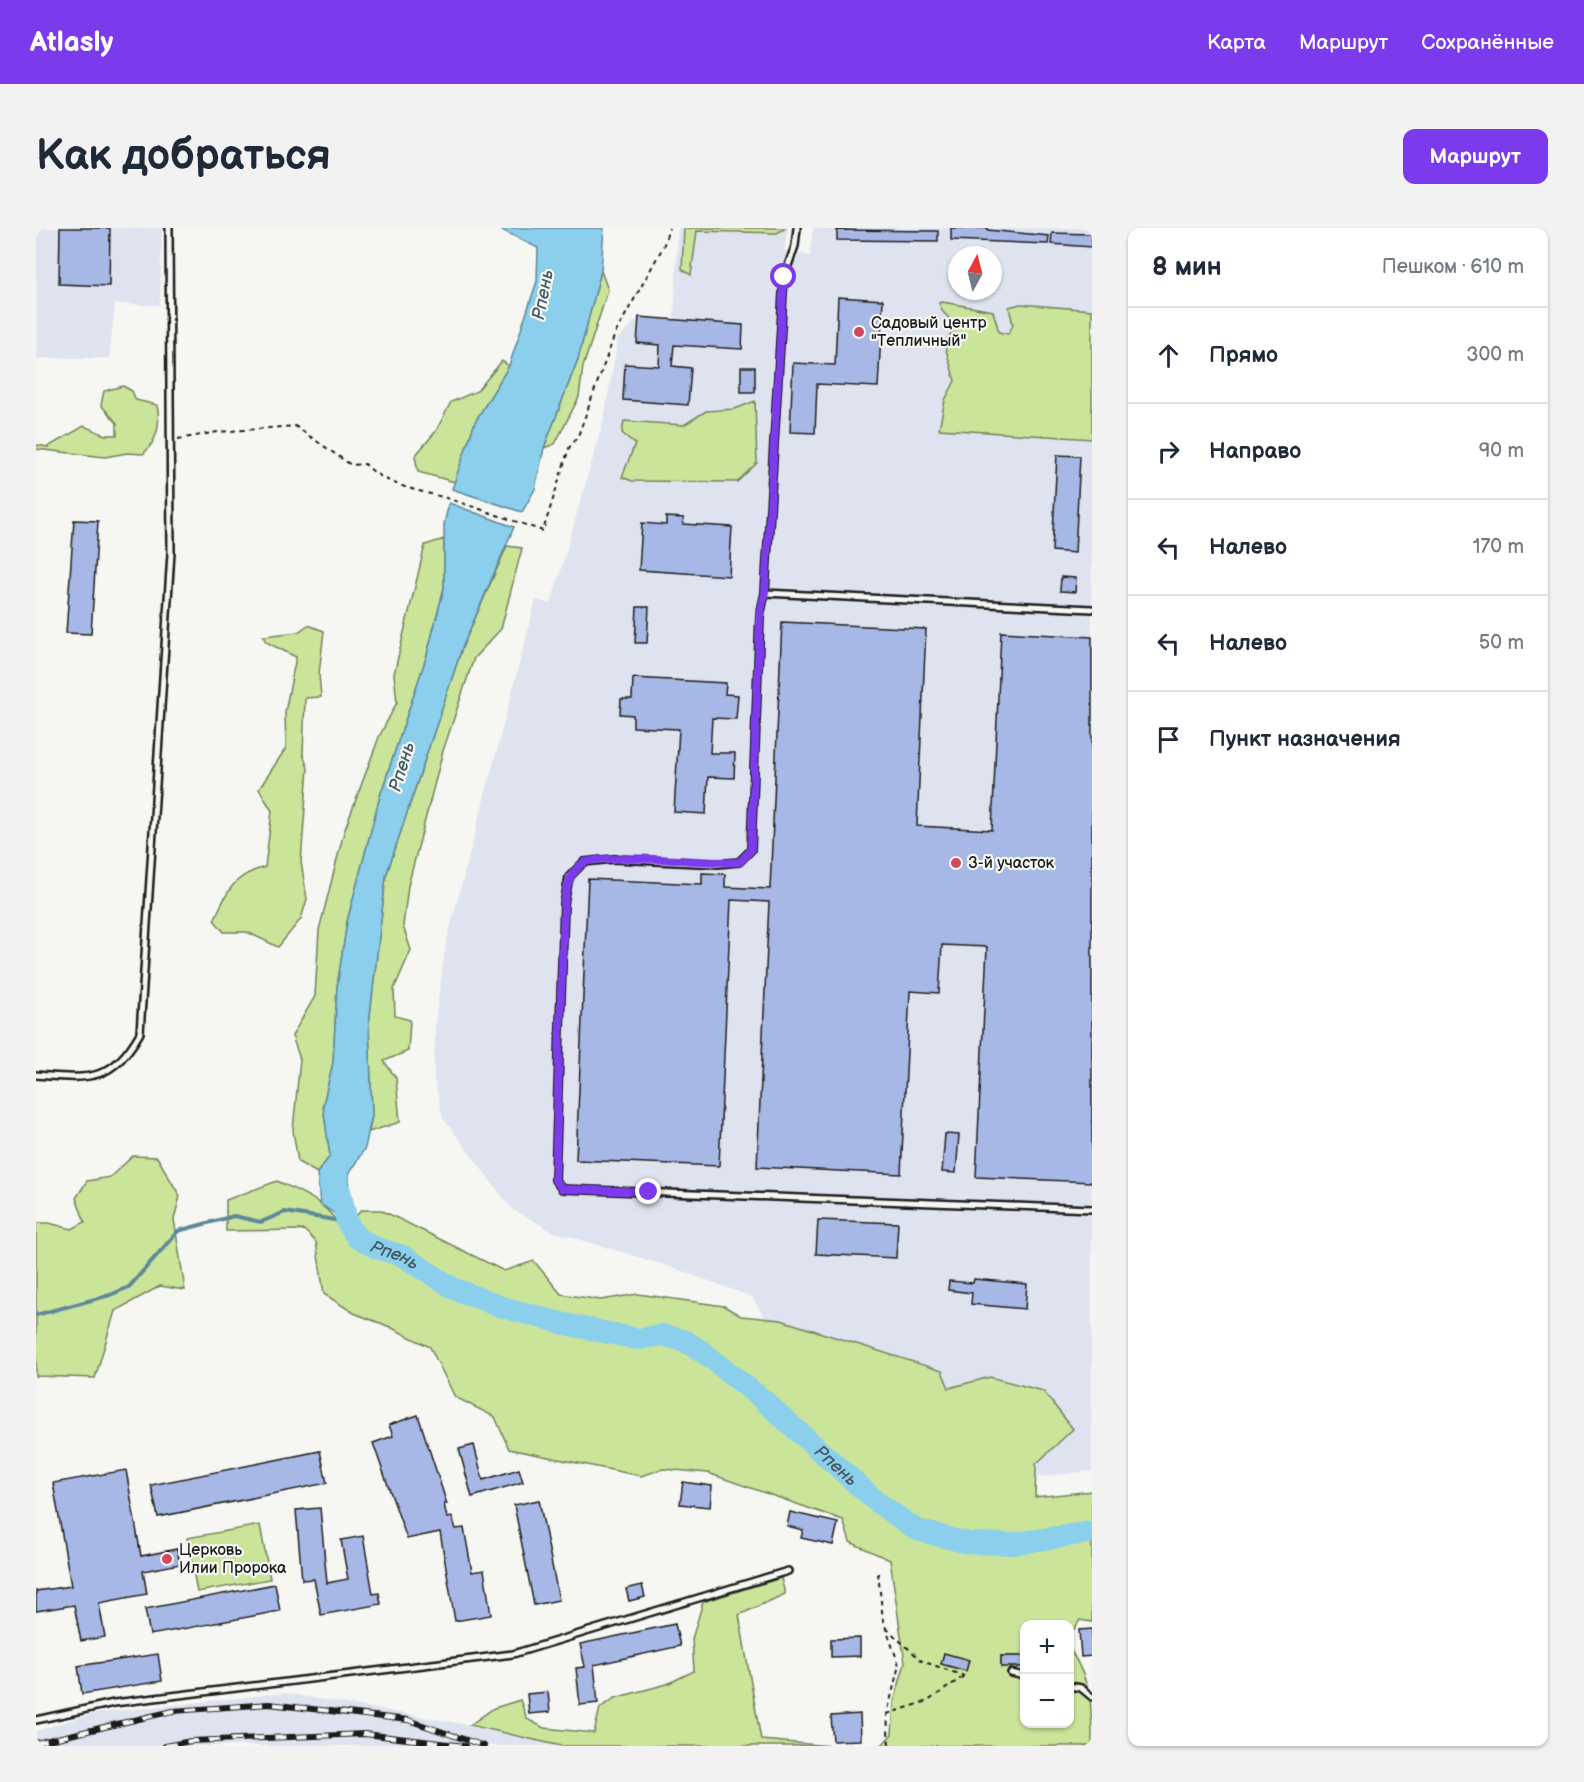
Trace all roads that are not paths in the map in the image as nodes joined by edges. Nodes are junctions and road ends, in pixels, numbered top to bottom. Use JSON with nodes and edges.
{"nodes":[{"id":1,"x":169,"y":228,"type":"edge"},
{"id":2,"x":797,"y":228,"type":"edge"},
{"id":3,"x":765,"y":592,"type":"junction"},
{"id":4,"x":1092,"y":609,"type":"edge"},
{"id":5,"x":36,"y":1075,"type":"edge"},
{"id":6,"x":1092,"y":1209,"type":"edge"},
{"id":7,"x":788,"y":1571,"type":"dead end"},
{"id":8,"x":1011,"y":1673,"type":"dead end"},
{"id":9,"x":1020,"y":1675,"type":"edge"},
{"id":10,"x":1074,"y":1687,"type":"edge"},
{"id":11,"x":1092,"y":1696,"type":"edge"},
{"id":12,"x":36,"y":1719,"type":"edge"}],
"edges":[{"from":1,"to":5,"type":"lane"},
{"from":2,"to":3,"type":"lane"},
{"from":3,"to":4,"type":"lane"},
{"from":3,"to":6,"type":"lane"},
{"from":7,"to":12,"type":"lane"},
{"from":8,"to":9,"type":"lane"},
{"from":10,"to":11,"type":"lane"}]}
